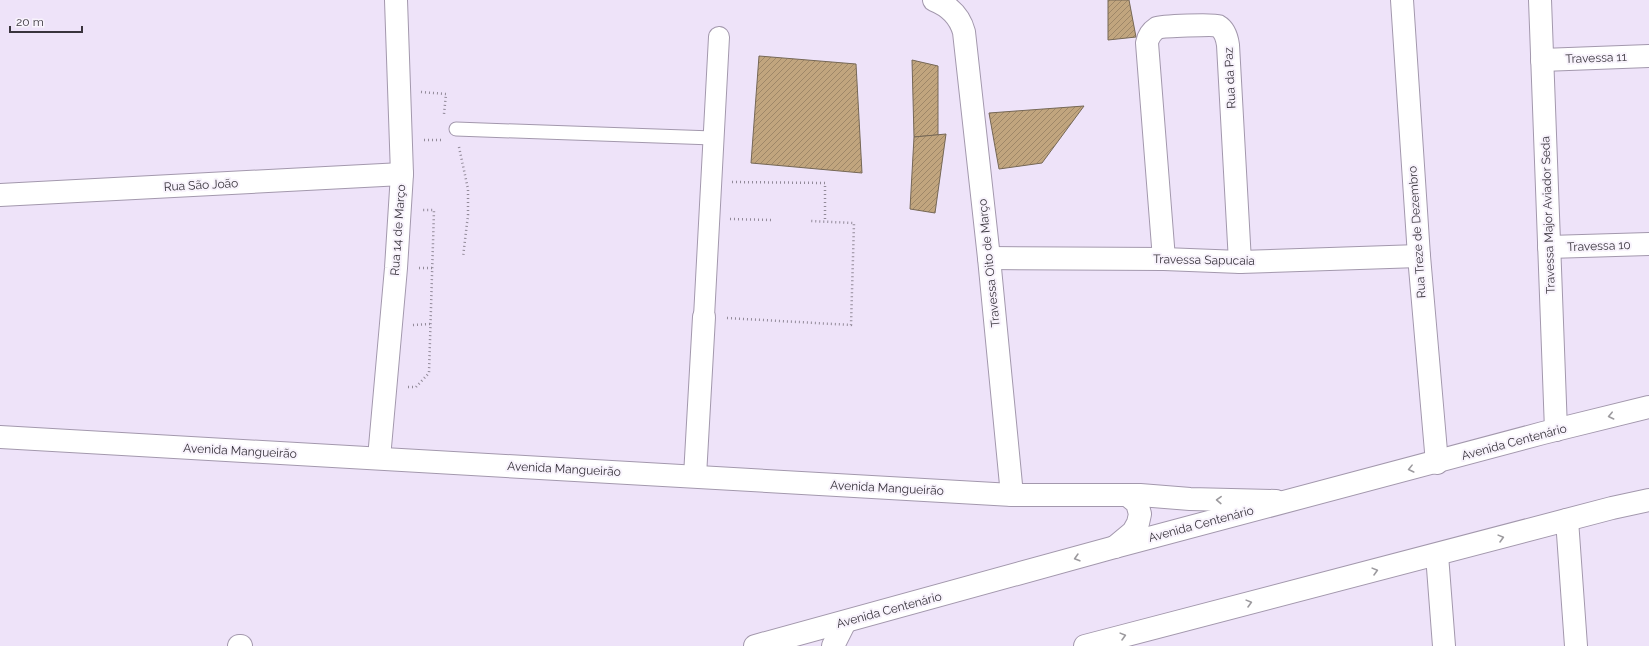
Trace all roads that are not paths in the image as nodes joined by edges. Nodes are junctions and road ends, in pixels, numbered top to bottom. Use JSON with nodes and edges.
{"nodes":[{"id":1,"x":396,"y":0,"type":"edge"},
{"id":2,"x":934,"y":0,"type":"edge"},
{"id":3,"x":1402,"y":0,"type":"edge"},
{"id":4,"x":1540,"y":0,"type":"edge"},
{"id":5,"x":719,"y":37,"type":"dead end"},
{"id":6,"x":1649,"y":56,"type":"edge"},
{"id":7,"x":1542,"y":60,"type":"junction"},
{"id":8,"x":456,"y":129,"type":"road end"},
{"id":9,"x":713,"y":138,"type":"junction"},
{"id":10,"x":402,"y":174,"type":"junction"},
{"id":11,"x":0,"y":195,"type":"edge"},
{"id":12,"x":1649,"y":244,"type":"edge"},
{"id":13,"x":1549,"y":247,"type":"junction"},
{"id":14,"x":1418,"y":256,"type":"junction"},
{"id":15,"x":989,"y":258,"type":"junction"},
{"id":16,"x":1164,"y":259,"type":"junction"},
{"id":17,"x":1240,"y":262,"type":"junction"},
{"id":18,"x":704,"y":317,"type":"joint"},
{"id":19,"x":1649,"y":407,"type":"edge"},
{"id":20,"x":1556,"y":430,"type":"junction"},
{"id":21,"x":0,"y":437,"type":"edge"},
{"id":22,"x":379,"y":458,"type":"junction"},
{"id":23,"x":1437,"y":463,"type":"junction"},
{"id":24,"x":695,"y":476,"type":"junction"},
{"id":25,"x":1012,"y":495,"type":"junction"},
{"id":26,"x":1127,"y":495,"type":"junction"},
{"id":27,"x":1649,"y":500,"type":"edge"},
{"id":28,"x":1286,"y":502,"type":"junction"},
{"id":29,"x":1567,"y":520,"type":"junction"},
{"id":30,"x":1115,"y":547,"type":"junction"},
{"id":31,"x":1437,"y":555,"type":"junction"},
{"id":32,"x":845,"y":622,"type":"junction"},
{"id":33,"x":789,"y":643,"type":"edge"},
{"id":34,"x":755,"y":646,"type":"edge"},
{"id":35,"x":833,"y":646,"type":"edge"},
{"id":36,"x":1085,"y":646,"type":"edge"},
{"id":37,"x":1444,"y":646,"type":"edge"},
{"id":38,"x":1576,"y":646,"type":"edge"}],
"edges":[{"from":1,"to":10,"type":"street","name":"Rua 14 de Março"},
{"from":2,"to":15,"type":"street","name":"Travessa Oito de Março"},
{"from":3,"to":14,"type":"street","name":"Rua Treze de Dezembro"},
{"from":4,"to":7,"type":"street","name":"Travessa Major Aviador Seda"},
{"from":5,"to":9,"type":"street"},
{"from":6,"to":7,"type":"street","name":"Travessa 11"},
{"from":7,"to":13,"type":"street","name":"Travessa Major Aviador Seda"},
{"from":8,"to":9,"type":"lane"},
{"from":9,"to":18,"type":"street"},
{"from":10,"to":11,"type":"street","name":"Rua São João"},
{"from":10,"to":22,"type":"street","name":"Rua 14 de Março"},
{"from":12,"to":13,"type":"street","name":"Travessa 10"},
{"from":13,"to":20,"type":"street","name":"Travessa Major Aviador Seda"},
{"from":14,"to":17,"type":"street","name":"Travessa Sapucaia"},
{"from":14,"to":23,"type":"street","name":"Rua Treze de Dezembro"},
{"from":15,"to":16,"type":"street","name":"Travessa Sapucaia"},
{"from":15,"to":25,"type":"street","name":"Travessa Oito de Março"},
{"from":16,"to":17,"type":"street","name":"Travessa Sapucaia"},
{"from":16,"to":17,"type":"street","name":"Rua da Paz"},
{"from":18,"to":24,"type":"street"},
{"from":19,"to":20,"type":"street","name":"Avenida Centenário","one_way":true},
{"from":20,"to":23,"type":"street","name":"Avenida Centenário"},
{"from":21,"to":22,"type":"street","name":"Avenida Mangueirão"},
{"from":22,"to":24,"type":"street","name":"Avenida Mangueirão"},
{"from":23,"to":28,"type":"street","name":"Avenida Centenário","one_way":true},
{"from":24,"to":25,"type":"street","name":"Avenida Mangueirão"},
{"from":25,"to":26,"type":"street","name":"Avenida Mangueirão"},
{"from":28,"to":26,"type":"street","name":"Avenida Mangueirão","one_way":true},
{"from":26,"to":30,"type":"street"},
{"from":27,"to":29,"type":"street"},
{"from":28,"to":30,"type":"street","name":"Avenida Centenário"},
{"from":31,"to":29,"type":"street","one_way":true},
{"from":29,"to":38,"type":"street"},
{"from":30,"to":32,"type":"street","name":"Avenida Centenário","one_way":true},
{"from":36,"to":31,"type":"street","one_way":true},
{"from":31,"to":37,"type":"street"},
{"from":32,"to":33,"type":"street","name":"Avenida Centenário"},
{"from":32,"to":35,"type":"street"},
{"from":33,"to":34,"type":"street","name":"Avenida Centenário"}]}
